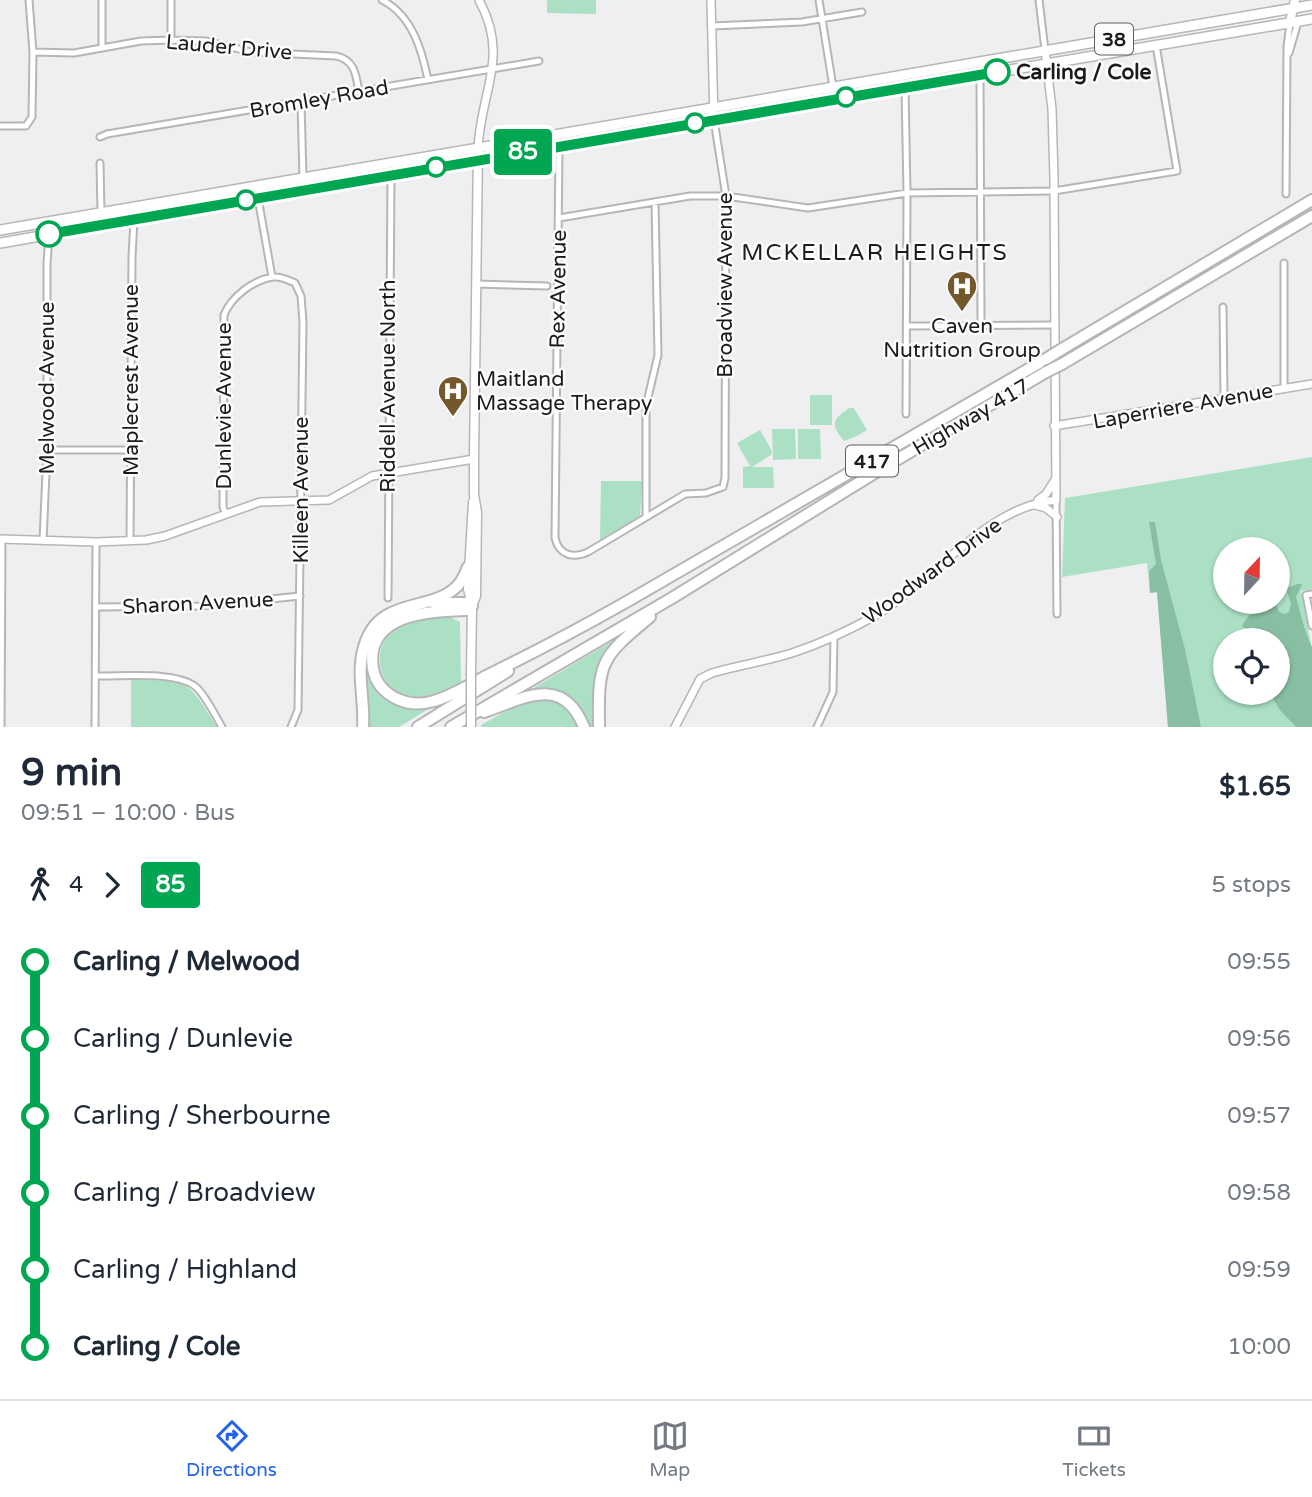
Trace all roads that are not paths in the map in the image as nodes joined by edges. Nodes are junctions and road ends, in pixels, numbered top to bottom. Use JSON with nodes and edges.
{"nodes":[{"id":1,"x":29,"y":0,"type":"edge"},
{"id":2,"x":102,"y":0,"type":"edge"},
{"id":3,"x":171,"y":0,"type":"edge"},
{"id":4,"x":382,"y":0,"type":"edge"},
{"id":5,"x":479,"y":0,"type":"edge"},
{"id":6,"x":711,"y":0,"type":"edge"},
{"id":7,"x":819,"y":0,"type":"edge"},
{"id":8,"x":1039,"y":0,"type":"edge"},
{"id":9,"x":1298,"y":4,"type":"edge"},
{"id":10,"x":1312,"y":5,"type":"edge"},
{"id":11,"x":862,"y":12,"type":"dead end"},
{"id":12,"x":820,"y":18,"type":"junction"},
{"id":13,"x":1312,"y":19,"type":"edge"},
{"id":14,"x":1294,"y":22,"type":"junction"},
{"id":15,"x":711,"y":26,"type":"junction"},
{"id":16,"x":171,"y":40,"type":"junction"},
{"id":17,"x":1156,"y":45,"type":"junction"},
{"id":18,"x":102,"y":47,"type":"junction"},
{"id":19,"x":1045,"y":50,"type":"junction"},
{"id":20,"x":33,"y":52,"type":"junction"},
{"id":21,"x":539,"y":61,"type":"dead end"},
{"id":22,"x":1047,"y":64,"type":"junction"},
{"id":23,"x":493,"y":70,"type":"junction"},
{"id":24,"x":980,"y":75,"type":"junction"},
{"id":25,"x":428,"y":80,"type":"junction"},
{"id":26,"x":833,"y":87,"type":"junction"},
{"id":27,"x":905,"y":87,"type":"junction"},
{"id":28,"x":359,"y":92,"type":"junction"},
{"id":29,"x":301,"y":102,"type":"junction"},
{"id":30,"x":712,"y":107,"type":"junction"},
{"id":31,"x":714,"y":120,"type":"junction"},
{"id":32,"x":0,"y":126,"type":"edge"},
{"id":33,"x":100,"y":137,"type":"dead end"},
{"id":34,"x":559,"y":146,"type":"junction"},
{"id":35,"x":478,"y":148,"type":"junction"},
{"id":36,"x":477,"y":160,"type":"junction"},
{"id":37,"x":100,"y":163,"type":"dead end"},
{"id":38,"x":391,"y":175,"type":"junction"},
{"id":39,"x":303,"y":178,"type":"junction"},
{"id":40,"x":1054,"y":191,"type":"junction"},
{"id":41,"x":982,"y":192,"type":"junction"},
{"id":42,"x":907,"y":193,"type":"junction"},
{"id":43,"x":1286,"y":194,"type":"dead end"},
{"id":44,"x":726,"y":196,"type":"junction"},
{"id":45,"x":258,"y":198,"type":"junction"},
{"id":46,"x":1312,"y":200,"type":"edge"},
{"id":47,"x":655,"y":202,"type":"junction"},
{"id":48,"x":101,"y":212,"type":"junction"},
{"id":49,"x":1312,"y":216,"type":"edge"},
{"id":50,"x":559,"y":218,"type":"junction"},
{"id":51,"x":134,"y":220,"type":"junction"},
{"id":52,"x":0,"y":230,"type":"edge"},
{"id":53,"x":49,"y":234,"type":"junction"},
{"id":54,"x":0,"y":243,"type":"edge"},
{"id":55,"x":1284,"y":263,"type":"dead end"},
{"id":56,"x":272,"y":277,"type":"junction"},
{"id":57,"x":476,"y":284,"type":"junction"},
{"id":58,"x":547,"y":286,"type":"dead end"},
{"id":59,"x":1223,"y":307,"type":"dead end"},
{"id":60,"x":981,"y":325,"type":"junction"},
{"id":61,"x":1054,"y":325,"type":"junction"},
{"id":62,"x":906,"y":326,"type":"junction"},
{"id":63,"x":1312,"y":384,"type":"edge"},
{"id":64,"x":1284,"y":389,"type":"junction"},
{"id":65,"x":1224,"y":399,"type":"junction"},
{"id":66,"x":906,"y":414,"type":"dead end"},
{"id":67,"x":1054,"y":426,"type":"junction"},
{"id":68,"x":47,"y":450,"type":"junction"},
{"id":69,"x":130,"y":450,"type":"junction"},
{"id":70,"x":474,"y":459,"type":"junction"},
{"id":71,"x":387,"y":472,"type":"junction"},
{"id":72,"x":1056,"y":478,"type":"junction"},
{"id":73,"x":474,"y":495,"type":"junction"},
{"id":74,"x":302,"y":500,"type":"junction"},
{"id":75,"x":1056,"y":500,"type":"junction"},
{"id":76,"x":1031,"y":504,"type":"junction"},
{"id":77,"x":226,"y":514,"type":"junction"},
{"id":78,"x":646,"y":516,"type":"junction"},
{"id":79,"x":1057,"y":517,"type":"junction"},
{"id":80,"x":1,"y":539,"type":"edge"},
{"id":81,"x":43,"y":541,"type":"junction"},
{"id":82,"x":131,"y":541,"type":"junction"},
{"id":83,"x":96,"y":542,"type":"junction"},
{"id":84,"x":468,"y":566,"type":"junction"},
{"id":85,"x":1309,"y":594,"type":"edge"},
{"id":86,"x":300,"y":596,"type":"junction"},
{"id":87,"x":388,"y":597,"type":"dead end"},
{"id":88,"x":672,"y":598,"type":"junction"},
{"id":89,"x":409,"y":605,"type":"junction"},
{"id":90,"x":472,"y":606,"type":"junction"},
{"id":91,"x":96,"y":607,"type":"junction"},
{"id":92,"x":1057,"y":614,"type":"dead end"},
{"id":93,"x":1312,"y":626,"type":"edge"},
{"id":94,"x":834,"y":635,"type":"junction"},
{"id":95,"x":552,"y":644,"type":"junction"},
{"id":96,"x":96,"y":677,"type":"junction"},
{"id":97,"x":466,"y":723,"type":"edge"},
{"id":98,"x":293,"y":724,"type":"edge"},
{"id":99,"x":1,"y":727,"type":"edge"},
{"id":100,"x":95,"y":727,"type":"edge"},
{"id":101,"x":222,"y":727,"type":"edge"},
{"id":102,"x":363,"y":727,"type":"edge"},
{"id":103,"x":418,"y":727,"type":"edge"},
{"id":104,"x":451,"y":727,"type":"edge"},
{"id":105,"x":584,"y":727,"type":"edge"},
{"id":106,"x":599,"y":727,"type":"edge"},
{"id":107,"x":675,"y":727,"type":"edge"},
{"id":108,"x":817,"y":727,"type":"edge"}],
"edges":[{"from":1,"to":20,"type":"street"},
{"from":2,"to":18,"type":"street"},
{"from":3,"to":16,"type":"street"},
{"from":4,"to":25,"type":"street"},
{"from":5,"to":23,"type":"street"},
{"from":6,"to":15,"type":"street","name":"Broadview Avenue"},
{"from":7,"to":12,"type":"street"},
{"from":8,"to":19,"type":"street"},
{"from":9,"to":10,"type":"main road","number":"38"},
{"from":9,"to":14,"type":"main road"},
{"from":9,"to":19,"type":"main road","number":"38"},
{"from":11,"to":12,"type":"street"},
{"from":12,"to":15,"type":"street"},
{"from":12,"to":26,"type":"street"},
{"from":13,"to":14,"type":"main road","number":"38"},
{"from":14,"to":17,"type":"main road","number":"38"},
{"from":14,"to":43,"type":"street"},
{"from":15,"to":30,"type":"street","name":"Broadview Avenue"},
{"from":16,"to":18,"type":"street","name":"Lauder Drive"},
{"from":16,"to":28,"type":"street","name":"Lauder Drive"},
{"from":17,"to":22,"type":"main road","number":"38"},
{"from":17,"to":40,"type":"street"},
{"from":18,"to":20,"type":"street","name":"Lauder Drive"},
{"from":19,"to":22,"type":"street"},
{"from":19,"to":26,"type":"main road","number":"38"},
{"from":20,"to":32,"type":"street"},
{"from":21,"to":23,"type":"street","name":"Bromley Road"},
{"from":22,"to":24,"type":"main road","number":"38"},
{"from":22,"to":40,"type":"street"},
{"from":23,"to":25,"type":"street","name":"Bromley Road"},
{"from":23,"to":35,"type":"street"},
{"from":24,"to":27,"type":"main road","number":"38"},
{"from":24,"to":41,"type":"street"},
{"from":25,"to":28,"type":"street","name":"Bromley Road"},
{"from":26,"to":30,"type":"main road","number":"38"},
{"from":27,"to":31,"type":"main road","number":"38"},
{"from":27,"to":42,"type":"street"},
{"from":28,"to":29,"type":"street","name":"Bromley Road"},
{"from":29,"to":33,"type":"street","name":"Bromley Road"},
{"from":29,"to":39,"type":"street"},
{"from":30,"to":31,"type":"street","name":"Broadview Avenue"},
{"from":30,"to":35,"type":"main road","number":"38"},
{"from":31,"to":34,"type":"main road","number":"38"},
{"from":31,"to":44,"type":"street","name":"Broadview Avenue"},
{"from":34,"to":36,"type":"main road","number":"38"},
{"from":34,"to":50,"type":"street","name":"Rex Avenue"},
{"from":35,"to":36,"type":"main road"},
{"from":35,"to":39,"type":"main road","number":"38"},
{"from":36,"to":38,"type":"main road","number":"38"},
{"from":36,"to":57,"type":"main road"},
{"from":37,"to":48,"type":"street"},
{"from":38,"to":45,"type":"main road","number":"38"},
{"from":38,"to":71,"type":"street","name":"Riddell Avenue North"},
{"from":39,"to":48,"type":"main road","number":"38"},
{"from":40,"to":41,"type":"street"},
{"from":40,"to":61,"type":"street"},
{"from":41,"to":42,"type":"street"},
{"from":41,"to":60,"type":"street"},
{"from":42,"to":44,"type":"street"},
{"from":42,"to":62,"type":"street"},
{"from":44,"to":47,"type":"street"},
{"from":44,"to":78,"type":"street","name":"Broadview Avenue"},
{"from":45,"to":51,"type":"main road","number":"38"},
{"from":45,"to":56,"type":"street"},
{"from":46,"to":95,"type":"highway","number":"417","bridge":true},
{"from":47,"to":50,"type":"street"},
{"from":47,"to":78,"type":"street"},
{"from":48,"to":52,"type":"main road","number":"38"},
{"from":49,"to":88,"type":"highway","name":"Highway 417","number":"417","bridge":true},
{"from":50,"to":78,"type":"street","name":"Rex Avenue"},
{"from":51,"to":53,"type":"main road","number":"38"},
{"from":51,"to":69,"type":"street","name":"Maplecrest Avenue"},
{"from":53,"to":54,"type":"main road","number":"38"},
{"from":53,"to":68,"type":"street","name":"Melwood Avenue"},
{"from":55,"to":64,"type":"street"},
{"from":56,"to":74,"type":"street","name":"Killeen Avenue"},
{"from":56,"to":77,"type":"street","name":"Dunlevie Avenue"},
{"from":57,"to":58,"type":"street"},
{"from":57,"to":70,"type":"main road"},
{"from":59,"to":65,"type":"street"},
{"from":60,"to":61,"type":"street"},
{"from":60,"to":62,"type":"street"},
{"from":61,"to":67,"type":"street"},
{"from":62,"to":66,"type":"street"},
{"from":63,"to":64,"type":"street","name":"Laperriere Avenue"},
{"from":64,"to":65,"type":"street","name":"Laperriere Avenue"},
{"from":65,"to":67,"type":"street","name":"Laperriere Avenue"},
{"from":67,"to":72,"type":"street"},
{"from":68,"to":69,"type":"street"},
{"from":68,"to":81,"type":"street","name":"Melwood Avenue"},
{"from":69,"to":82,"type":"street","name":"Maplecrest Avenue"},
{"from":70,"to":71,"type":"street"},
{"from":70,"to":73,"type":"main road"},
{"from":71,"to":74,"type":"street"},
{"from":71,"to":87,"type":"street","name":"Riddell Avenue North"},
{"from":72,"to":75,"type":"street"},
{"from":72,"to":76,"type":"street"},
{"from":73,"to":84,"type":"main road"},
{"from":73,"to":90,"type":"main road"},
{"from":74,"to":77,"type":"street"},
{"from":74,"to":86,"type":"street","name":"Killeen Avenue"},
{"from":75,"to":76,"type":"street","name":"Woodward Drive"},
{"from":75,"to":79,"type":"street"},
{"from":76,"to":79,"type":"street"},
{"from":76,"to":94,"type":"street","name":"Woodward Drive"},
{"from":77,"to":82,"type":"street"},
{"from":79,"to":92,"type":"street"},
{"from":80,"to":81,"type":"street"},
{"from":80,"to":99,"type":"street"},
{"from":81,"to":83,"type":"street"},
{"from":82,"to":83,"type":"street"},
{"from":83,"to":91,"type":"street"},
{"from":84,"to":89,"type":"highway"},
{"from":84,"to":90,"type":"main road"},
{"from":85,"to":93,"type":"street"},
{"from":86,"to":91,"type":"street","name":"Sharon Avenue"},
{"from":86,"to":98,"type":"street","name":"Killeen Avenue"},
{"from":88,"to":97,"type":"highway","name":"Highway 417","number":"417"},
{"from":88,"to":106,"type":"highway"},
{"from":89,"to":90,"type":"highway"},
{"from":89,"to":102,"type":"highway"},
{"from":90,"to":95,"type":"highway"},
{"from":90,"to":97,"type":"main road","bridge":true},
{"from":91,"to":96,"type":"street"},
{"from":94,"to":107,"type":"street","name":"Woodward Drive"},
{"from":94,"to":108,"type":"street"},
{"from":95,"to":103,"type":"highway","number":"417"},
{"from":96,"to":100,"type":"street"},
{"from":96,"to":101,"type":"street"},
{"from":97,"to":104,"type":"highway","name":"Highway 417","number":"417"},
{"from":97,"to":105,"type":"highway"}]}
